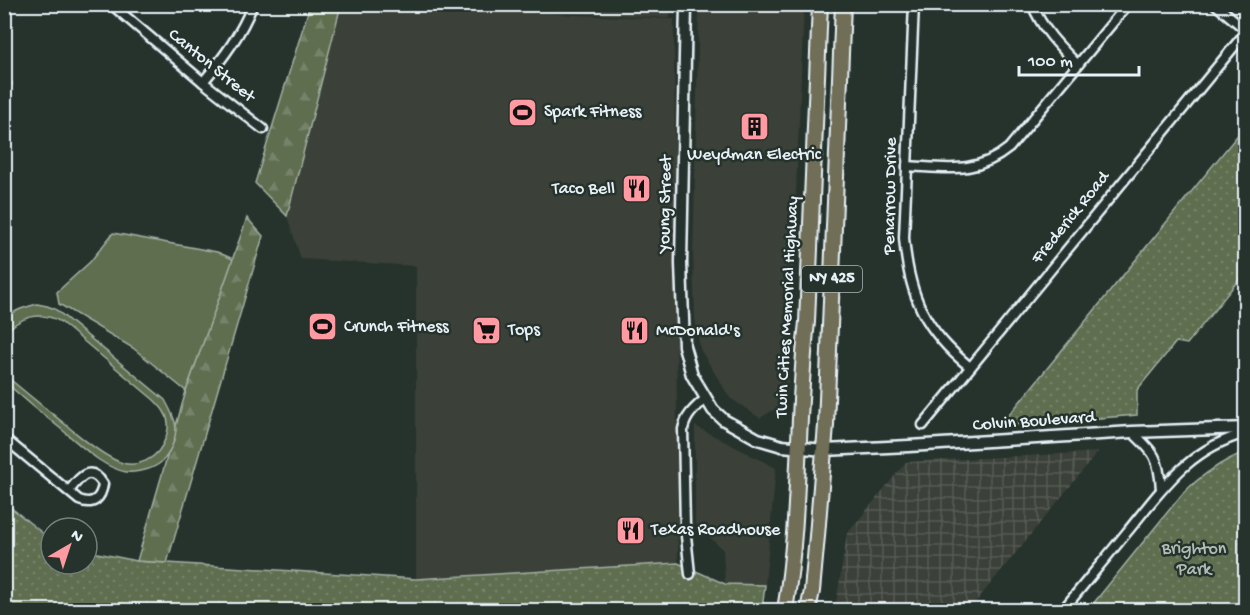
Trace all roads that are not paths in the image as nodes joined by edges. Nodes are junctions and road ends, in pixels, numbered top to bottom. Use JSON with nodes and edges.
{"nodes":[{"id":1,"x":111,"y":4,"type":"edge"},
{"id":2,"x":252,"y":4,"type":"edge"},
{"id":3,"x":686,"y":4,"type":"edge"},
{"id":4,"x":820,"y":4,"type":"edge"},
{"id":5,"x":843,"y":4,"type":"edge"},
{"id":6,"x":914,"y":4,"type":"edge"},
{"id":7,"x":1032,"y":4,"type":"edge"},
{"id":8,"x":1128,"y":4,"type":"edge"},
{"id":9,"x":1215,"y":4,"type":"edge"},
{"id":10,"x":1245,"y":31,"type":"edge"},
{"id":11,"x":1078,"y":65,"type":"junction"},
{"id":12,"x":203,"y":82,"type":"junction"},
{"id":13,"x":263,"y":129,"type":"dead end"},
{"id":14,"x":907,"y":166,"type":"junction"},
{"id":15,"x":970,"y":367,"type":"junction"},
{"id":16,"x":705,"y":399,"type":"junction"},
{"id":17,"x":923,"y":425,"type":"dead end"},
{"id":18,"x":1245,"y":428,"type":"edge"},
{"id":19,"x":1132,"y":432,"type":"junction"},
{"id":20,"x":1245,"y":433,"type":"edge"},
{"id":21,"x":4,"y":438,"type":"edge"},
{"id":22,"x":799,"y":448,"type":"junction"},
{"id":23,"x":824,"y":450,"type":"junction"},
{"id":24,"x":1161,"y":489,"type":"junction"},
{"id":25,"x":69,"y":491,"type":"dead end"},
{"id":26,"x":690,"y":574,"type":"dead end"},
{"id":27,"x":785,"y":610,"type":"edge"},
{"id":28,"x":808,"y":610,"type":"edge"},
{"id":29,"x":1063,"y":610,"type":"edge"}],
"edges":[{"from":1,"to":12,"type":"street","name":"Canton Street"},
{"from":2,"to":12,"type":"street"},
{"from":3,"to":16,"type":"street","name":"Young Street"},
{"from":4,"to":22,"type":"main road","name":"Twin Cities Memorial Highway","number":"NY 425"},
{"from":5,"to":23,"type":"main road","number":"NY 425"},
{"from":6,"to":14,"type":"street","name":"Penarrow Drive"},
{"from":7,"to":11,"type":"street"},
{"from":8,"to":11,"type":"street"},
{"from":9,"to":10,"type":"street"},
{"from":10,"to":15,"type":"street","name":"Frederick Road"},
{"from":11,"to":14,"type":"street"},
{"from":12,"to":13,"type":"street","name":"Canton Street"},
{"from":14,"to":15,"type":"street","name":"Penarrow Drive"},
{"from":15,"to":17,"type":"street","name":"Frederick Road"},
{"from":16,"to":22,"type":"street","name":"Young Street"},
{"from":16,"to":26,"type":"street"},
{"from":18,"to":19,"type":"street","name":"Colvin Boulevard"},
{"from":19,"to":23,"type":"street","name":"Colvin Boulevard"},
{"from":19,"to":24,"type":"street"},
{"from":20,"to":24,"type":"street"},
{"from":21,"to":25,"type":"street"},
{"from":22,"to":23,"type":"street","name":"Young Street"},
{"from":22,"to":27,"type":"main road","name":"Twin Cities Memorial Highway","number":"NY 425"},
{"from":23,"to":28,"type":"main road","number":"NY 425"},
{"from":24,"to":29,"type":"street"}]}
